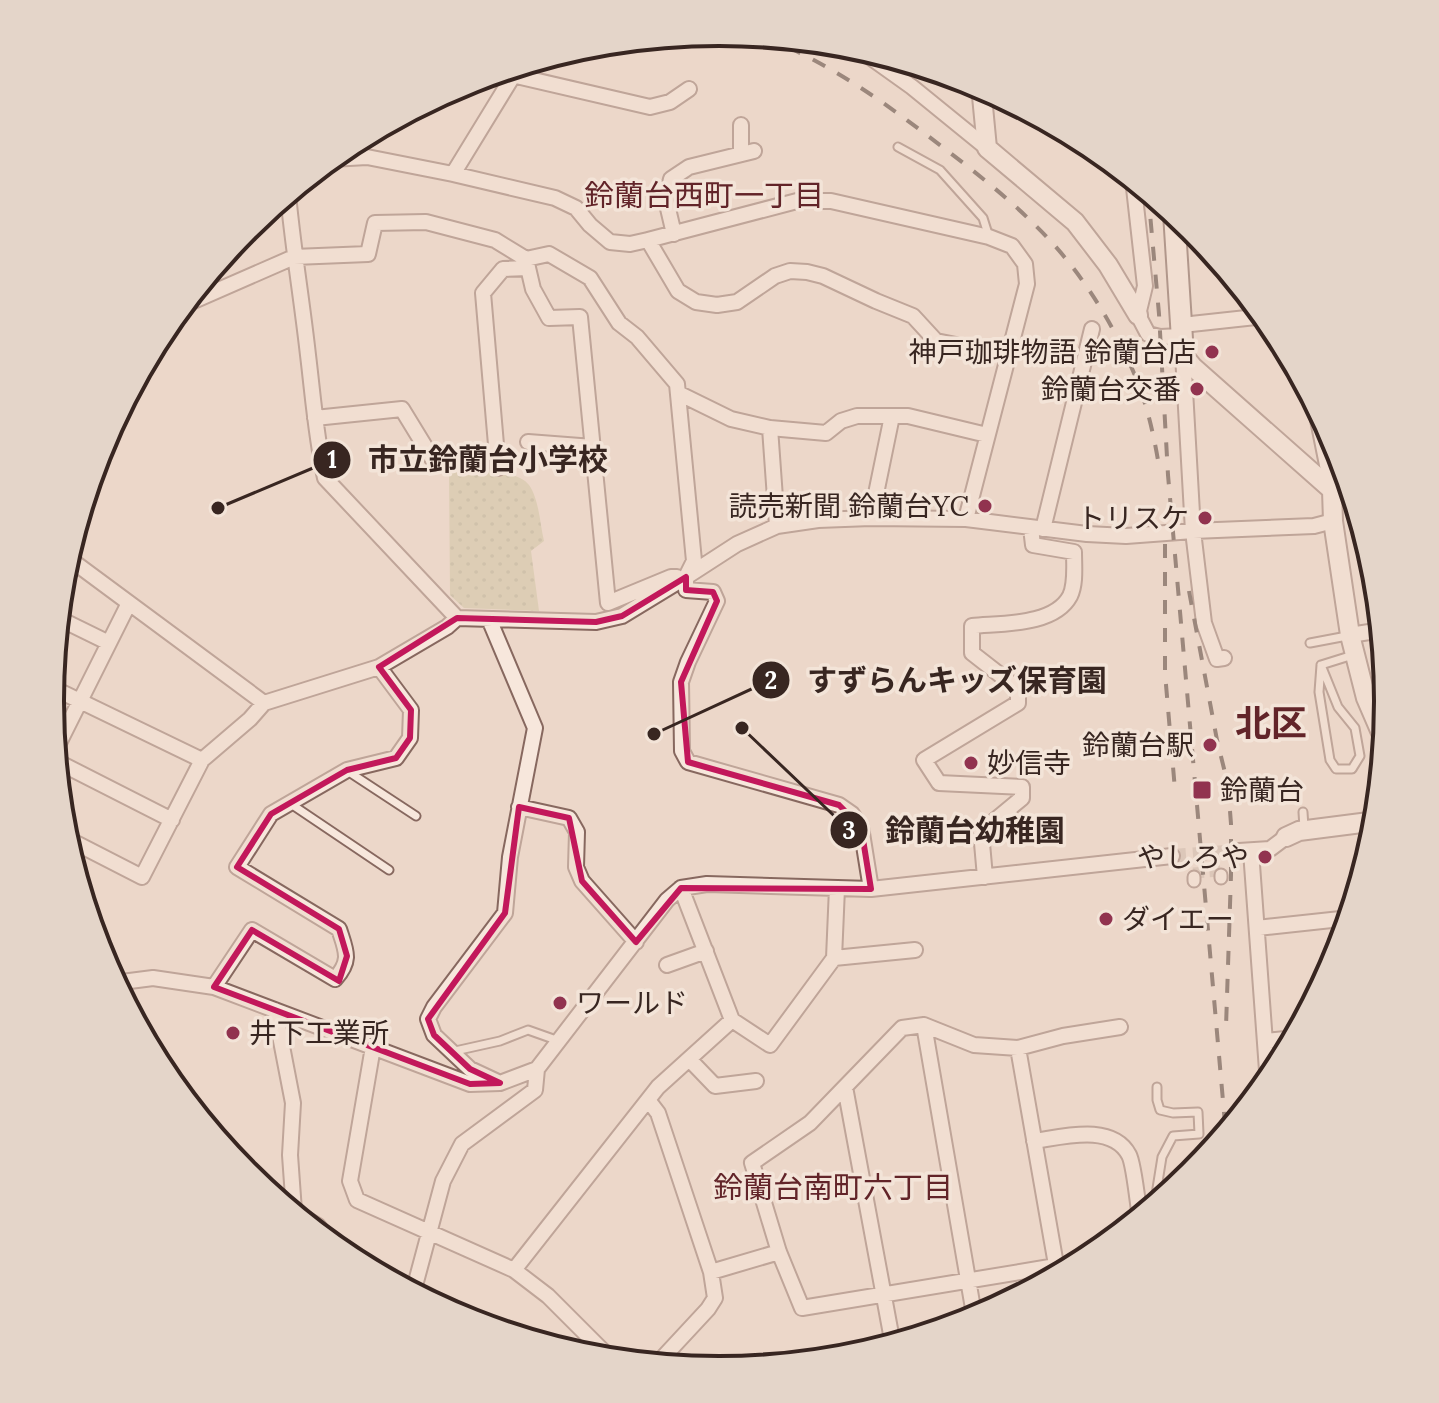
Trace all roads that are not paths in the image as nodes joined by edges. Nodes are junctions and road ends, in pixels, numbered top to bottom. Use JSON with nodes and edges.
{"nodes":[{"id":1,"x":884,"y":67,"type":"edge"},
{"id":2,"x":521,"y":77,"type":"edge"},
{"id":3,"x":501,"y":84,"type":"edge"},
{"id":4,"x":689,"y":89,"type":"dead end"},
{"id":5,"x":983,"y":102,"type":"edge"},
{"id":6,"x":741,"y":125,"type":"dead end"},
{"id":7,"x":898,"y":147,"type":"dead end"},
{"id":8,"x":987,"y":148,"type":"junction"},
{"id":9,"x":352,"y":158,"type":"edge"},
{"id":10,"x":453,"y":174,"type":"junction"},
{"id":11,"x":1135,"y":194,"type":"edge"},
{"id":12,"x":289,"y":207,"type":"edge"},
{"id":13,"x":1175,"y":231,"type":"edge"},
{"id":14,"x":674,"y":234,"type":"junction"},
{"id":15,"x":989,"y":237,"type":"junction"},
{"id":16,"x":648,"y":240,"type":"junction"},
{"id":17,"x":294,"y":257,"type":"junction"},
{"id":18,"x":527,"y":264,"type":"junction"},
{"id":19,"x":204,"y":297,"type":"edge"},
{"id":20,"x":1138,"y":315,"type":"junction"},
{"id":21,"x":1252,"y":319,"type":"edge"},
{"id":22,"x":1092,"y":329,"type":"dead end"},
{"id":23,"x":1182,"y":339,"type":"junction"},
{"id":24,"x":956,"y":345,"type":"dead end"},
{"id":25,"x":678,"y":393,"type":"junction"},
{"id":26,"x":892,"y":416,"type":"junction"},
{"id":27,"x":315,"y":418,"type":"junction"},
{"id":28,"x":770,"y":428,"type":"junction"},
{"id":29,"x":987,"y":435,"type":"junction"},
{"id":30,"x":528,"y":442,"type":"dead end"},
{"id":31,"x":593,"y":447,"type":"junction"},
{"id":32,"x":1328,"y":459,"type":"edge"},
{"id":33,"x":442,"y":464,"type":"dead end"},
{"id":34,"x":498,"y":468,"type":"dead end"},
{"id":35,"x":1332,"y":490,"type":"junction"},
{"id":36,"x":871,"y":518,"type":"junction"},
{"id":37,"x":966,"y":519,"type":"junction"},
{"id":38,"x":1333,"y":521,"type":"junction"},
{"id":39,"x":777,"y":526,"type":"junction"},
{"id":40,"x":1037,"y":528,"type":"junction"},
{"id":41,"x":1193,"y":531,"type":"junction"},
{"id":42,"x":79,"y":566,"type":"edge"},
{"id":43,"x":686,"y":577,"type":"junction"},
{"id":44,"x":129,"y":603,"type":"junction"},
{"id":45,"x":457,"y":618,"type":"junction"},
{"id":46,"x":489,"y":619,"type":"junction"},
{"id":47,"x":69,"y":623,"type":"edge"},
{"id":48,"x":1371,"y":632,"type":"edge"},
{"id":49,"x":1350,"y":635,"type":"junction"},
{"id":50,"x":109,"y":643,"type":"junction"},
{"id":51,"x":1310,"y":643,"type":"dead end"},
{"id":52,"x":1355,"y":654,"type":"junction"},
{"id":53,"x":1217,"y":658,"type":"dead end"},
{"id":54,"x":1321,"y":665,"type":"junction"},
{"id":55,"x":379,"y":667,"type":"junction"},
{"id":56,"x":64,"y":693,"type":"edge"},
{"id":57,"x":80,"y":701,"type":"junction"},
{"id":58,"x":264,"y":703,"type":"junction"},
{"id":59,"x":1375,"y":718,"type":"edge"},
{"id":60,"x":65,"y":732,"type":"edge"},
{"id":61,"x":202,"y":760,"type":"junction"},
{"id":62,"x":68,"y":767,"type":"edge"},
{"id":63,"x":347,"y":770,"type":"junction"},
{"id":64,"x":289,"y":803,"type":"junction"},
{"id":65,"x":519,"y":807,"type":"junction"},
{"id":66,"x":416,"y":816,"type":"dead end"},
{"id":67,"x":172,"y":820,"type":"junction"},
{"id":68,"x":1363,"y":821,"type":"edge"},
{"id":69,"x":1286,"y":837,"type":"joint"},
{"id":70,"x":81,"y":845,"type":"edge"},
{"id":71,"x":1172,"y":856,"type":"tunnel mouth"},
{"id":72,"x":389,"y":870,"type":"dead end"},
{"id":73,"x":985,"y":877,"type":"junction"},
{"id":74,"x":681,"y":888,"type":"junction"},
{"id":75,"x":837,"y":888,"type":"junction"},
{"id":76,"x":871,"y":889,"type":"junction"},
{"id":77,"x":1337,"y":919,"type":"edge"},
{"id":78,"x":1257,"y":928,"type":"junction"},
{"id":79,"x":636,"y":942,"type":"junction"},
{"id":80,"x":915,"y":950,"type":"dead end"},
{"id":81,"x":706,"y":951,"type":"junction"},
{"id":82,"x":834,"y":958,"type":"junction"},
{"id":83,"x":667,"y":965,"type":"dead end"},
{"id":84,"x":128,"y":981,"type":"edge"},
{"id":85,"x":214,"y":987,"type":"junction"},
{"id":86,"x":275,"y":1010,"type":"junction"},
{"id":87,"x":732,"y":1020,"type":"junction"},
{"id":88,"x":924,"y":1025,"type":"junction"},
{"id":89,"x":1120,"y":1027,"type":"dead end"},
{"id":90,"x":1281,"y":1039,"type":"edge"},
{"id":91,"x":559,"y":1041,"type":"junction"},
{"id":92,"x":1266,"y":1041,"type":"junction"},
{"id":93,"x":373,"y":1047,"type":"junction"},
{"id":94,"x":1018,"y":1048,"type":"junction"},
{"id":95,"x":452,"y":1052,"type":"junction"},
{"id":96,"x":689,"y":1059,"type":"junction"},
{"id":97,"x":1267,"y":1063,"type":"edge"},
{"id":98,"x":537,"y":1069,"type":"junction"},
{"id":99,"x":756,"y":1081,"type":"dead end"},
{"id":100,"x":500,"y":1083,"type":"junction"},
{"id":101,"x":845,"y":1087,"type":"junction"},
{"id":102,"x":1157,"y":1087,"type":"dead end"},
{"id":103,"x":648,"y":1100,"type":"junction"},
{"id":104,"x":1034,"y":1141,"type":"junction"},
{"id":105,"x":1157,"y":1190,"type":"edge"},
{"id":106,"x":289,"y":1196,"type":"edge"},
{"id":107,"x":1138,"y":1206,"type":"edge"},
{"id":108,"x":428,"y":1232,"type":"junction"},
{"id":109,"x":779,"y":1252,"type":"junction"},
{"id":110,"x":1056,"y":1264,"type":"edge"},
{"id":111,"x":514,"y":1270,"type":"junction"},
{"id":112,"x":711,"y":1272,"type":"junction"},
{"id":113,"x":1040,"y":1273,"type":"edge"},
{"id":114,"x":969,"y":1280,"type":"junction"},
{"id":115,"x":416,"y":1282,"type":"edge"},
{"id":116,"x":884,"y":1294,"type":"junction"},
{"id":117,"x":973,"y":1306,"type":"edge"},
{"id":118,"x":891,"y":1334,"type":"edge"},
{"id":119,"x":597,"y":1345,"type":"edge"},
{"id":120,"x":666,"y":1355,"type":"edge"}],
"edges":[{"from":1,"to":8,"type":"street"},
{"from":2,"to":4,"type":"street"},
{"from":3,"to":10,"type":"street"},
{"from":5,"to":8,"type":"street"},
{"from":6,"to":14,"type":"street"},
{"from":7,"to":15,"type":"lane"},
{"from":8,"to":20,"type":"street"},
{"from":9,"to":10,"type":"street"},
{"from":10,"to":16,"type":"street"},
{"from":11,"to":20,"type":"street"},
{"from":12,"to":17,"type":"street"},
{"from":13,"to":23,"type":"main road"},
{"from":14,"to":15,"type":"street"},
{"from":14,"to":16,"type":"street"},
{"from":15,"to":29,"type":"street"},
{"from":16,"to":24,"type":"street"},
{"from":17,"to":18,"type":"street"},
{"from":17,"to":19,"type":"street"},
{"from":17,"to":27,"type":"street"},
{"from":18,"to":25,"type":"street"},
{"from":18,"to":31,"type":"street"},
{"from":18,"to":34,"type":"street"},
{"from":20,"to":23,"type":"street"},
{"from":21,"to":23,"type":"street"},
{"from":22,"to":40,"type":"street"},
{"from":23,"to":35,"type":"street"},
{"from":23,"to":41,"type":"street"},
{"from":25,"to":28,"type":"street"},
{"from":25,"to":43,"type":"street"},
{"from":26,"to":28,"type":"street"},
{"from":26,"to":29,"type":"street"},
{"from":26,"to":36,"type":"street"},
{"from":27,"to":33,"type":"street"},
{"from":27,"to":45,"type":"street"},
{"from":28,"to":39,"type":"street"},
{"from":29,"to":37,"type":"street"},
{"from":30,"to":31,"type":"street"},
{"from":31,"to":43,"type":"street"},
{"from":32,"to":35,"type":"street"},
{"from":35,"to":38,"type":"street"},
{"from":36,"to":37,"type":"street"},
{"from":36,"to":39,"type":"street"},
{"from":37,"to":40,"type":"street"},
{"from":38,"to":41,"type":"street"},
{"from":38,"to":49,"type":"street"},
{"from":39,"to":43,"type":"street"},
{"from":40,"to":41,"type":"street"},
{"from":40,"to":73,"type":"street"},
{"from":41,"to":53,"type":"street"},
{"from":42,"to":44,"type":"street"},
{"from":43,"to":46,"type":"street"},
{"from":43,"to":76,"type":"street"},
{"from":44,"to":50,"type":"street"},
{"from":44,"to":58,"type":"street"},
{"from":45,"to":46,"type":"street"},
{"from":45,"to":55,"type":"street"},
{"from":46,"to":65,"type":"street"},
{"from":47,"to":50,"type":"street"},
{"from":48,"to":49,"type":"street"},
{"from":49,"to":51,"type":"lane"},
{"from":49,"to":52,"type":"street"},
{"from":50,"to":57,"type":"street"},
{"from":52,"to":54,"type":"lane"},
{"from":52,"to":59,"type":"street"},
{"from":54,"to":54,"type":"lane"},
{"from":55,"to":58,"type":"street"},
{"from":55,"to":63,"type":"street"},
{"from":56,"to":57,"type":"street"},
{"from":57,"to":60,"type":"street"},
{"from":57,"to":61,"type":"street"},
{"from":58,"to":61,"type":"street"},
{"from":61,"to":67,"type":"street"},
{"from":62,"to":67,"type":"street"},
{"from":63,"to":64,"type":"street"},
{"from":63,"to":66,"type":"lane"},
{"from":64,"to":72,"type":"lane"},
{"from":64,"to":85,"type":"street"},
{"from":65,"to":79,"type":"street"},
{"from":65,"to":95,"type":"street"},
{"from":67,"to":70,"type":"street"},
{"from":68,"to":69,"type":"street"},
{"from":69,"to":78,"type":"street"},
{"from":71,"to":73,"type":"street"},
{"from":73,"to":76,"type":"street"},
{"from":74,"to":75,"type":"street"},
{"from":74,"to":79,"type":"street"},
{"from":74,"to":81,"type":"street"},
{"from":75,"to":76,"type":"street"},
{"from":75,"to":82,"type":"street"},
{"from":77,"to":78,"type":"street"},
{"from":78,"to":92,"type":"street"},
{"from":79,"to":91,"type":"street"},
{"from":80,"to":82,"type":"street"},
{"from":81,"to":83,"type":"street"},
{"from":81,"to":87,"type":"street"},
{"from":82,"to":87,"type":"street"},
{"from":84,"to":85,"type":"street"},
{"from":85,"to":86,"type":"street"},
{"from":86,"to":93,"type":"street"},
{"from":86,"to":106,"type":"street"},
{"from":87,"to":96,"type":"street"},
{"from":88,"to":94,"type":"street"},
{"from":88,"to":101,"type":"street"},
{"from":88,"to":114,"type":"street"},
{"from":89,"to":94,"type":"street"},
{"from":90,"to":92,"type":"street"},
{"from":91,"to":95,"type":"lane"},
{"from":91,"to":98,"type":"street"},
{"from":92,"to":97,"type":"street"},
{"from":93,"to":100,"type":"street"},
{"from":93,"to":108,"type":"street"},
{"from":94,"to":104,"type":"street"},
{"from":95,"to":100,"type":"street"},
{"from":96,"to":99,"type":"street"},
{"from":96,"to":103,"type":"street"},
{"from":98,"to":100,"type":"street"},
{"from":98,"to":108,"type":"street"},
{"from":101,"to":109,"type":"street"},
{"from":101,"to":116,"type":"street"},
{"from":102,"to":105,"type":"lane"},
{"from":103,"to":111,"type":"street"},
{"from":103,"to":112,"type":"street"},
{"from":104,"to":107,"type":"street"},
{"from":104,"to":110,"type":"street"},
{"from":108,"to":111,"type":"street"},
{"from":108,"to":115,"type":"street"},
{"from":109,"to":112,"type":"street"},
{"from":109,"to":116,"type":"street"},
{"from":111,"to":119,"type":"street"},
{"from":112,"to":120,"type":"street"},
{"from":113,"to":114,"type":"street"},
{"from":114,"to":116,"type":"street"},
{"from":114,"to":117,"type":"street"},
{"from":116,"to":118,"type":"street"}]}
